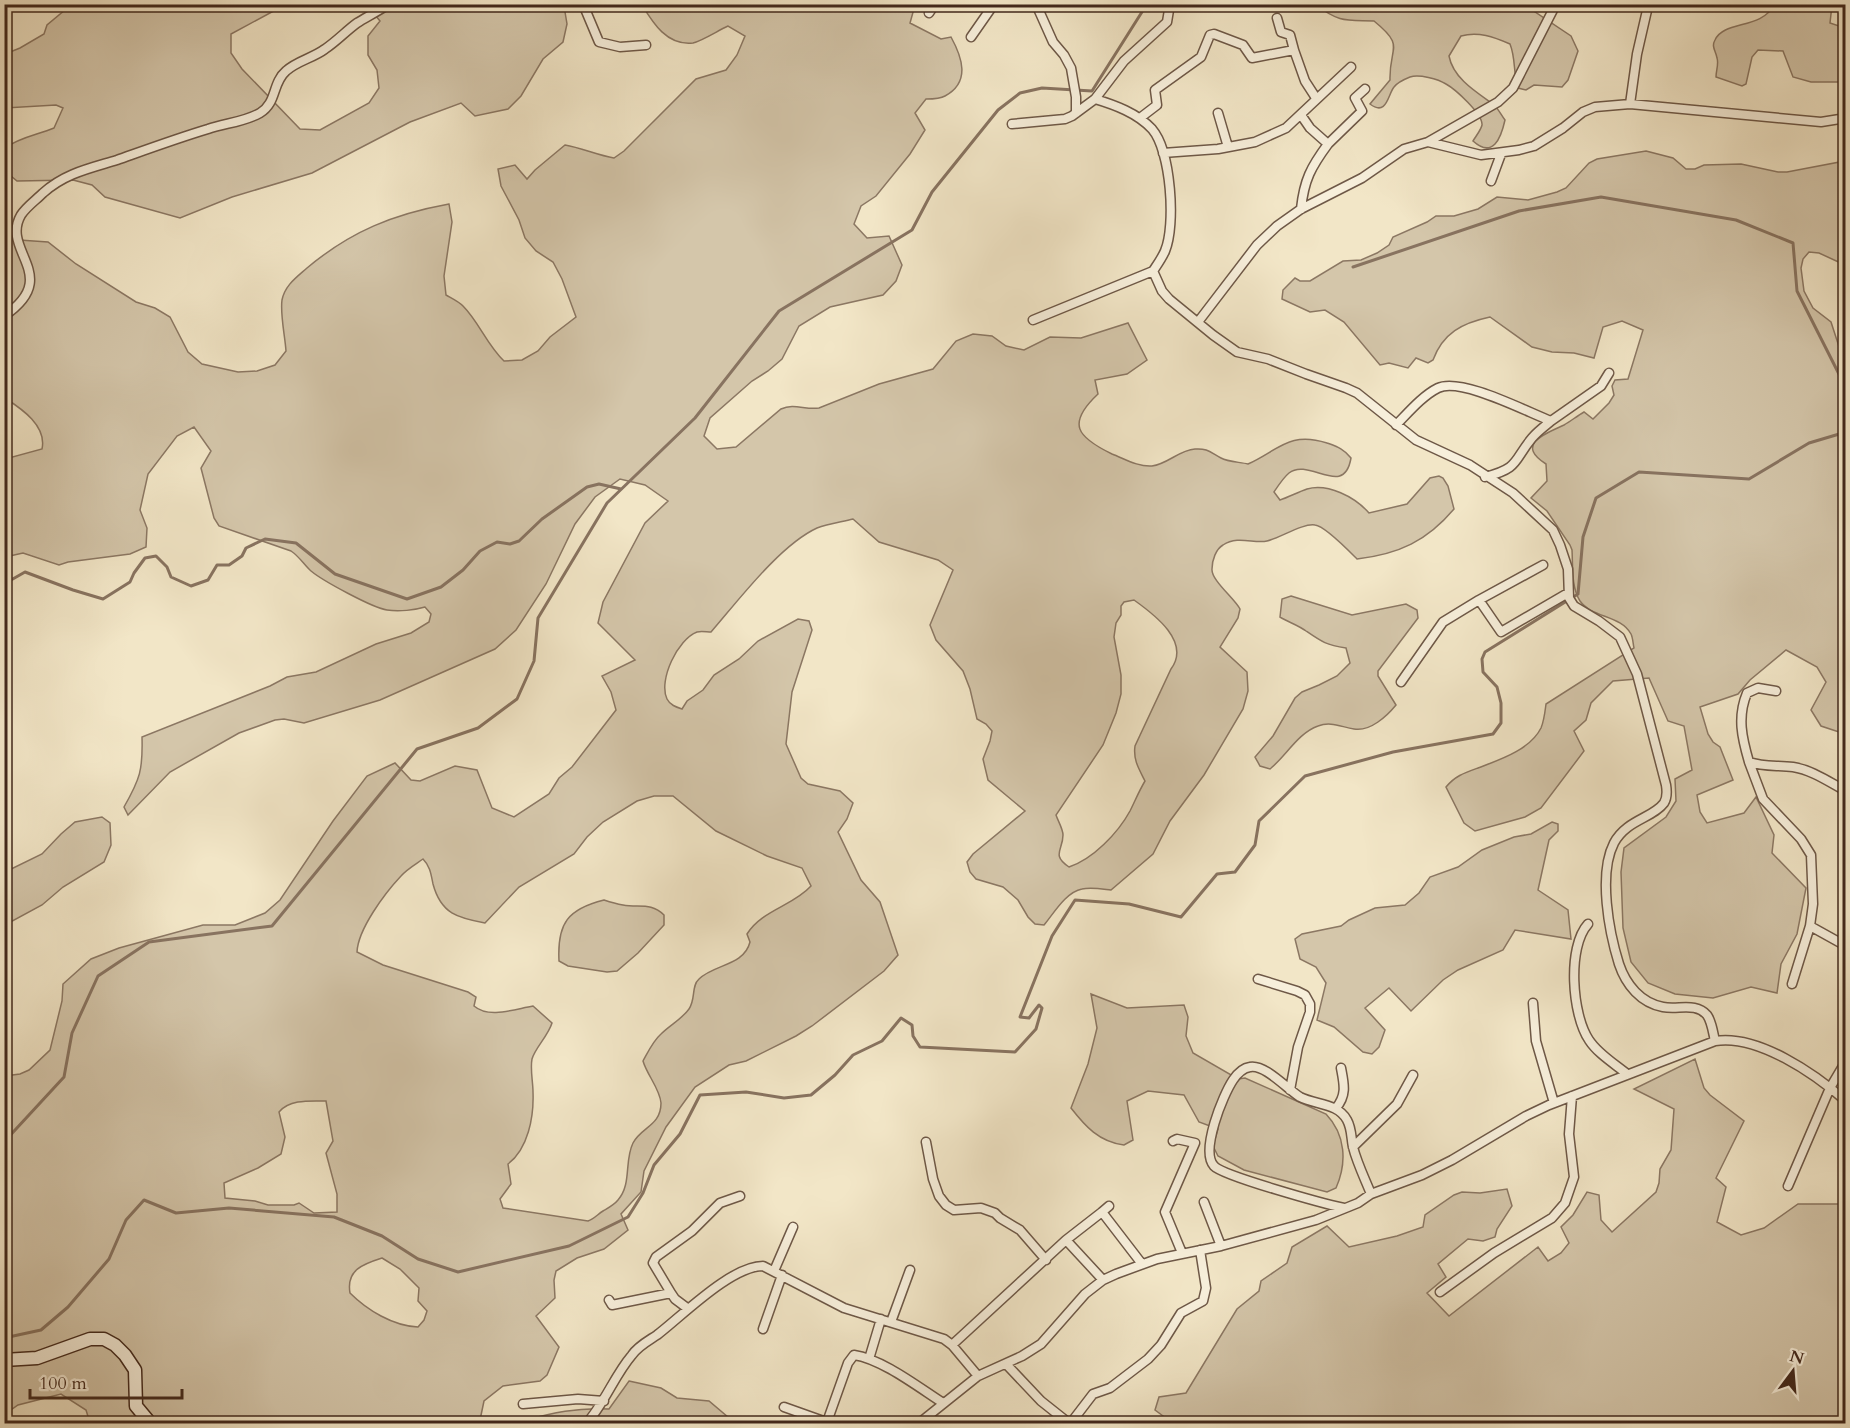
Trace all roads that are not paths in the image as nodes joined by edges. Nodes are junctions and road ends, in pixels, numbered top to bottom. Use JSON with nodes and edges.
{"nodes":[{"id":1,"x":389,"y":4,"type":"edge"},
{"id":2,"x":583,"y":4,"type":"edge"},
{"id":3,"x":935,"y":4,"type":"edge"},
{"id":4,"x":994,"y":4,"type":"edge"},
{"id":5,"x":1036,"y":4,"type":"edge"},
{"id":6,"x":1170,"y":4,"type":"edge"},
{"id":7,"x":1556,"y":4,"type":"edge"},
{"id":8,"x":1647,"y":5,"type":"edge"},
{"id":9,"x":929,"y":13,"type":"dead end"},
{"id":10,"x":1277,"y":18,"type":"dead end"},
{"id":11,"x":971,"y":37,"type":"dead end"},
{"id":12,"x":646,"y":45,"type":"dead end"},
{"id":13,"x":1294,"y":50,"type":"junction"},
{"id":14,"x":1351,"y":67,"type":"dead end"},
{"id":15,"x":1365,"y":89,"type":"dead end"},
{"id":16,"x":1316,"y":98,"type":"junction"},
{"id":17,"x":1095,"y":99,"type":"junction"},
{"id":18,"x":1630,"y":104,"type":"junction"},
{"id":19,"x":1076,"y":113,"type":"junction"},
{"id":20,"x":1218,"y":113,"type":"dead end"},
{"id":21,"x":1301,"y":115,"type":"junction"},
{"id":22,"x":1140,"y":118,"type":"junction"},
{"id":23,"x":1845,"y":118,"type":"edge"},
{"id":24,"x":1012,"y":124,"type":"dead end"},
{"id":25,"x":1428,"y":142,"type":"junction"},
{"id":26,"x":1328,"y":144,"type":"junction"},
{"id":27,"x":1228,"y":147,"type":"junction"},
{"id":28,"x":1163,"y":153,"type":"junction"},
{"id":29,"x":1501,"y":154,"type":"junction"},
{"id":30,"x":1491,"y":181,"type":"dead end"},
{"id":31,"x":1301,"y":209,"type":"junction"},
{"id":32,"x":1153,"y":271,"type":"junction"},
{"id":33,"x":4,"y":316,"type":"edge"},
{"id":34,"x":1033,"y":320,"type":"dead end"},
{"id":35,"x":1198,"y":322,"type":"junction"},
{"id":36,"x":1609,"y":373,"type":"dead end"},
{"id":37,"x":1551,"y":421,"type":"junction"},
{"id":38,"x":1396,"y":425,"type":"junction"},
{"id":39,"x":1485,"y":477,"type":"junction"},
{"id":40,"x":1543,"y":565,"type":"dead end"},
{"id":41,"x":1570,"y":599,"type":"junction"},
{"id":42,"x":1479,"y":600,"type":"junction"},
{"id":43,"x":1401,"y":682,"type":"dead end"},
{"id":44,"x":1776,"y":691,"type":"dead end"},
{"id":45,"x":1749,"y":762,"type":"junction"},
{"id":46,"x":1845,"y":791,"type":"edge"},
{"id":47,"x":1588,"y":924,"type":"dead end"},
{"id":48,"x":1810,"y":927,"type":"junction"},
{"id":49,"x":1845,"y":946,"type":"edge"},
{"id":50,"x":1257,"y":980,"type":"dead end"},
{"id":51,"x":1791,"y":984,"type":"dead end"},
{"id":52,"x":1533,"y":1003,"type":"dead end"},
{"id":53,"x":1715,"y":1041,"type":"junction"},
{"id":54,"x":1845,"y":1061,"type":"edge"},
{"id":55,"x":1341,"y":1068,"type":"dead end"},
{"id":56,"x":1627,"y":1074,"type":"junction"},
{"id":57,"x":1413,"y":1075,"type":"dead end"},
{"id":58,"x":1830,"y":1088,"type":"junction"},
{"id":59,"x":1290,"y":1090,"type":"junction"},
{"id":60,"x":1572,"y":1096,"type":"junction"},
{"id":61,"x":1845,"y":1101,"type":"edge"},
{"id":62,"x":1554,"y":1103,"type":"junction"},
{"id":63,"x":1336,"y":1108,"type":"junction"},
{"id":64,"x":1173,"y":1141,"type":"dead end"},
{"id":65,"x":926,"y":1142,"type":"dead end"},
{"id":66,"x":1195,"y":1143,"type":"junction"},
{"id":67,"x":1353,"y":1147,"type":"junction"},
{"id":68,"x":1209,"y":1148,"type":"junction"},
{"id":69,"x":1788,"y":1186,"type":"dead end"},
{"id":70,"x":1371,"y":1194,"type":"junction"},
{"id":71,"x":740,"y":1196,"type":"dead end"},
{"id":72,"x":1204,"y":1202,"type":"dead end"},
{"id":73,"x":1344,"y":1208,"type":"junction"},
{"id":74,"x":793,"y":1227,"type":"dead end"},
{"id":75,"x":1066,"y":1240,"type":"junction"},
{"id":76,"x":1221,"y":1246,"type":"junction"},
{"id":77,"x":1200,"y":1250,"type":"junction"},
{"id":78,"x":1182,"y":1253,"type":"junction"},
{"id":79,"x":1046,"y":1260,"type":"junction"},
{"id":80,"x":1142,"y":1264,"type":"junction"},
{"id":81,"x":910,"y":1270,"type":"dead end"},
{"id":82,"x":778,"y":1273,"type":"junction"},
{"id":83,"x":1103,"y":1280,"type":"junction"},
{"id":84,"x":1440,"y":1292,"type":"dead end"},
{"id":85,"x":671,"y":1293,"type":"junction"},
{"id":86,"x":609,"y":1300,"type":"dead end"},
{"id":87,"x":687,"y":1308,"type":"junction"},
{"id":88,"x":886,"y":1321,"type":"junction"},
{"id":89,"x":762,"y":1329,"type":"dead end"},
{"id":90,"x":952,"y":1345,"type":"junction"},
{"id":91,"x":869,"y":1359,"type":"junction"},
{"id":92,"x":4,"y":1360,"type":"edge"},
{"id":93,"x":1006,"y":1364,"type":"junction"},
{"id":94,"x":978,"y":1376,"type":"junction"},
{"id":95,"x":604,"y":1401,"type":"junction"},
{"id":96,"x":943,"y":1402,"type":"junction"},
{"id":97,"x":523,"y":1404,"type":"dead end"},
{"id":98,"x":784,"y":1407,"type":"dead end"},
{"id":99,"x":828,"y":1423,"type":"edge"},
{"id":100,"x":151,"y":1424,"type":"edge"},
{"id":101,"x":586,"y":1424,"type":"edge"},
{"id":102,"x":918,"y":1424,"type":"edge"},
{"id":103,"x":1070,"y":1424,"type":"edge"}],
"edges":[{"from":1,"to":33,"type":"street"},
{"from":2,"to":12,"type":"street"},
{"from":3,"to":9,"type":"street"},
{"from":4,"to":11,"type":"street"},
{"from":5,"to":19,"type":"street"},
{"from":6,"to":17,"type":"street"},
{"from":7,"to":25,"type":"street"},
{"from":8,"to":18,"type":"street"},
{"from":10,"to":13,"type":"street"},
{"from":13,"to":16,"type":"street"},
{"from":13,"to":22,"type":"street"},
{"from":14,"to":16,"type":"street"},
{"from":15,"to":26,"type":"street"},
{"from":16,"to":21,"type":"street"},
{"from":17,"to":19,"type":"street"},
{"from":17,"to":22,"type":"street"},
{"from":18,"to":23,"type":"street"},
{"from":18,"to":29,"type":"street"},
{"from":19,"to":24,"type":"street"},
{"from":20,"to":27,"type":"street"},
{"from":21,"to":26,"type":"street"},
{"from":21,"to":27,"type":"street"},
{"from":22,"to":28,"type":"street"},
{"from":25,"to":29,"type":"street"},
{"from":25,"to":31,"type":"street"},
{"from":26,"to":31,"type":"street"},
{"from":27,"to":28,"type":"street"},
{"from":28,"to":32,"type":"street"},
{"from":29,"to":30,"type":"street"},
{"from":31,"to":35,"type":"street"},
{"from":32,"to":34,"type":"street"},
{"from":32,"to":35,"type":"street"},
{"from":35,"to":38,"type":"street"},
{"from":36,"to":37,"type":"street"},
{"from":37,"to":38,"type":"street"},
{"from":37,"to":39,"type":"street"},
{"from":38,"to":39,"type":"street"},
{"from":39,"to":41,"type":"street"},
{"from":40,"to":42,"type":"street"},
{"from":41,"to":42,"type":"street"},
{"from":41,"to":53,"type":"street"},
{"from":42,"to":43,"type":"street"},
{"from":44,"to":45,"type":"street"},
{"from":45,"to":46,"type":"street"},
{"from":45,"to":48,"type":"street"},
{"from":47,"to":56,"type":"street"},
{"from":48,"to":49,"type":"street"},
{"from":48,"to":51,"type":"street"},
{"from":50,"to":59,"type":"street"},
{"from":52,"to":62,"type":"street"},
{"from":53,"to":56,"type":"street"},
{"from":53,"to":58,"type":"street"},
{"from":54,"to":58,"type":"street"},
{"from":55,"to":63,"type":"street"},
{"from":56,"to":60,"type":"street"},
{"from":57,"to":67,"type":"street"},
{"from":58,"to":61,"type":"street"},
{"from":58,"to":69,"type":"street"},
{"from":59,"to":63,"type":"street"},
{"from":59,"to":68,"type":"street"},
{"from":60,"to":62,"type":"street"},
{"from":60,"to":84,"type":"street"},
{"from":62,"to":70,"type":"street"},
{"from":63,"to":67,"type":"street"},
{"from":64,"to":66,"type":"street"},
{"from":65,"to":79,"type":"street"},
{"from":66,"to":68,"type":"street"},
{"from":66,"to":78,"type":"street"},
{"from":67,"to":70,"type":"street"},
{"from":68,"to":73,"type":"street"},
{"from":70,"to":73,"type":"street"},
{"from":71,"to":85,"type":"street"},
{"from":72,"to":76,"type":"street"},
{"from":73,"to":76,"type":"street"},
{"from":74,"to":82,"type":"street"},
{"from":75,"to":79,"type":"street"},
{"from":75,"to":80,"type":"street"},
{"from":75,"to":83,"type":"street"},
{"from":76,"to":77,"type":"street"},
{"from":77,"to":78,"type":"street"},
{"from":77,"to":103,"type":"street"},
{"from":78,"to":80,"type":"street"},
{"from":79,"to":90,"type":"street"},
{"from":80,"to":83,"type":"street"},
{"from":81,"to":88,"type":"street"},
{"from":82,"to":87,"type":"street"},
{"from":82,"to":88,"type":"street"},
{"from":82,"to":89,"type":"street"},
{"from":83,"to":93,"type":"street"},
{"from":85,"to":86,"type":"street"},
{"from":85,"to":87,"type":"street"},
{"from":87,"to":95,"type":"street"},
{"from":88,"to":90,"type":"street"},
{"from":88,"to":91,"type":"street"},
{"from":90,"to":94,"type":"street"},
{"from":91,"to":96,"type":"street"},
{"from":91,"to":99,"type":"street"},
{"from":92,"to":100,"type":"street"},
{"from":93,"to":94,"type":"street"},
{"from":93,"to":103,"type":"street"},
{"from":94,"to":96,"type":"street"},
{"from":95,"to":97,"type":"street"},
{"from":95,"to":101,"type":"street"},
{"from":96,"to":102,"type":"street"},
{"from":98,"to":99,"type":"street"}]}
